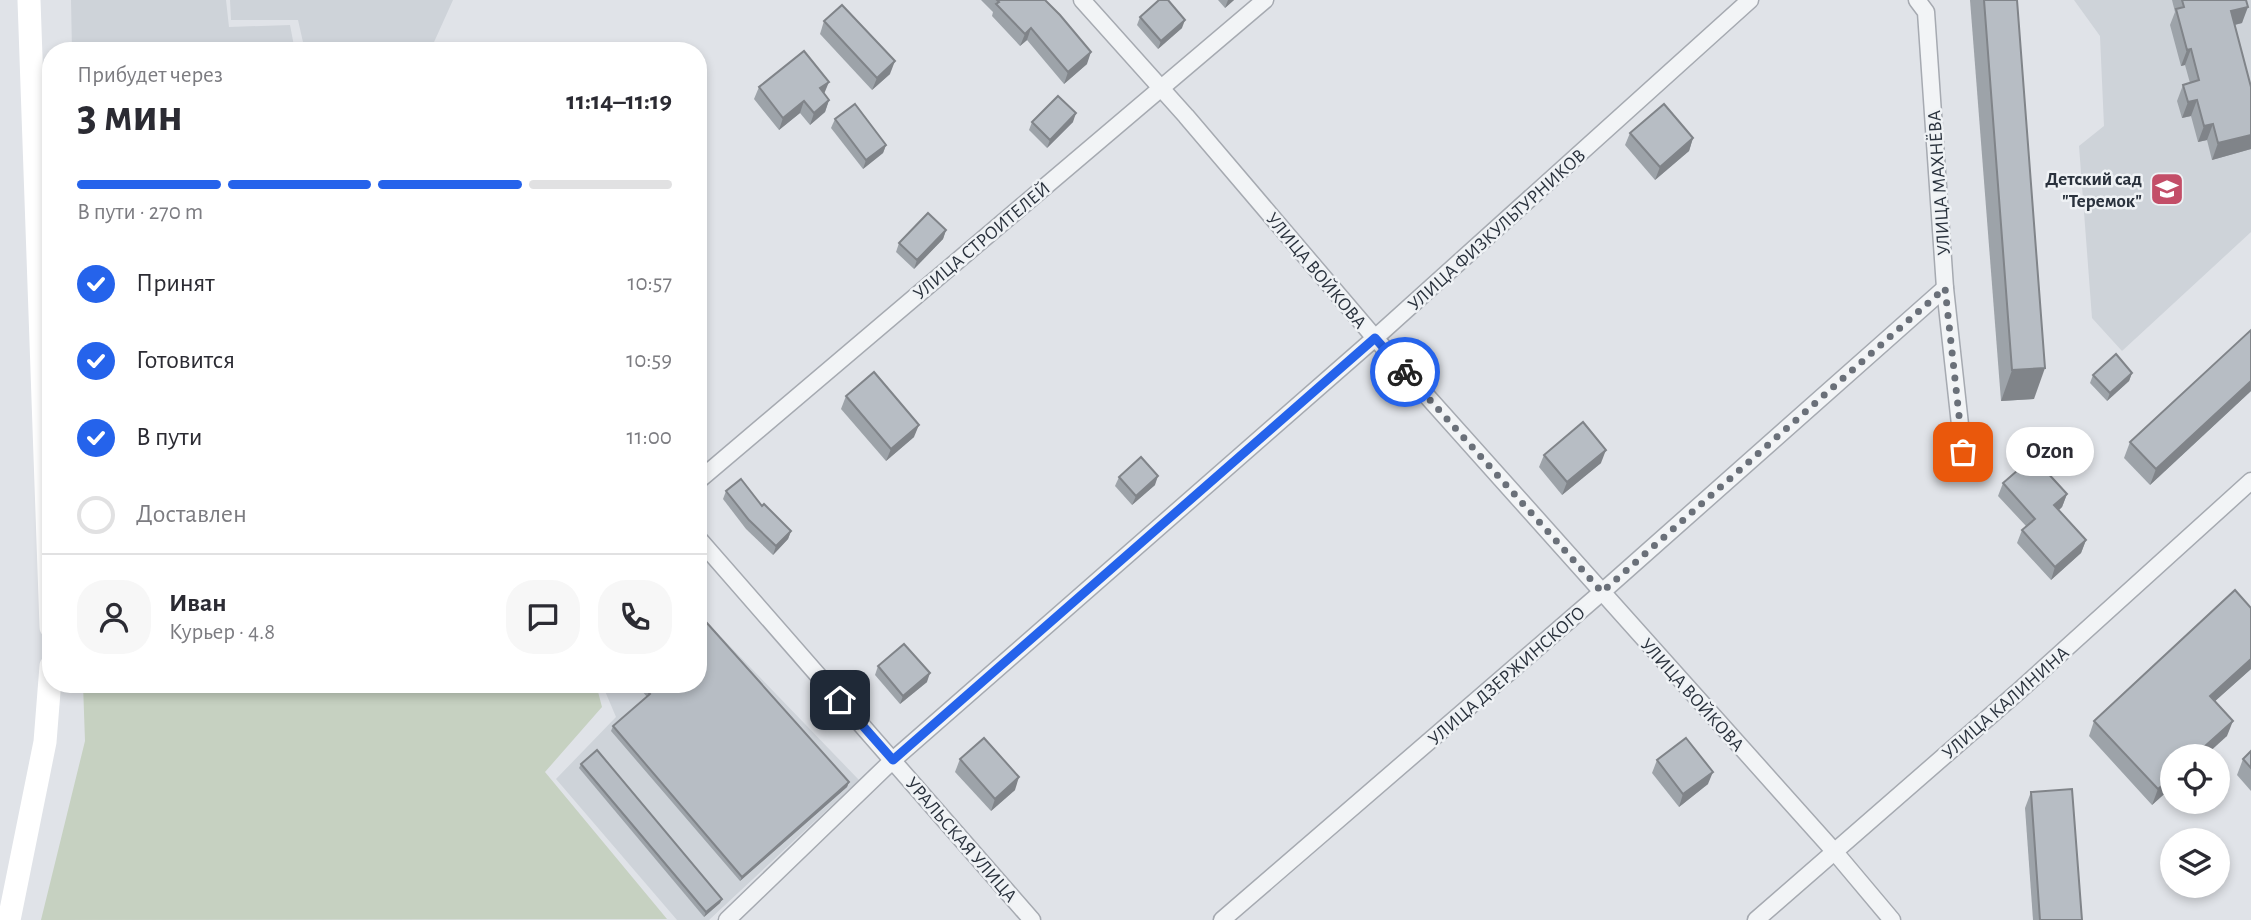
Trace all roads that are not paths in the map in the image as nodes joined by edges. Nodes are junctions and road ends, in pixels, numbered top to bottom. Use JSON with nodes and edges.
{"nodes":[{"id":1,"x":29,"y":0,"type":"edge"},
{"id":2,"x":1082,"y":0,"type":"edge"},
{"id":3,"x":1265,"y":0,"type":"edge"},
{"id":4,"x":1750,"y":0,"type":"edge"},
{"id":5,"x":1917,"y":0,"type":"edge"},
{"id":6,"x":1160,"y":88,"type":"junction"},
{"id":7,"x":42,"y":211,"type":"edge"},
{"id":8,"x":1945,"y":288,"type":"junction"},
{"id":9,"x":1375,"y":338,"type":"junction"},
{"id":10,"x":1963,"y":452,"type":"dead end"},
{"id":11,"x":707,"y":473,"type":"edge"},
{"id":12,"x":2251,"y":481,"type":"edge"},
{"id":13,"x":707,"y":548,"type":"edge"},
{"id":14,"x":1602,"y":592,"type":"junction"},
{"id":15,"x":49,"y":693,"type":"edge"},
{"id":16,"x":893,"y":760,"type":"junction"},
{"id":17,"x":1834,"y":851,"type":"junction"},
{"id":18,"x":9,"y":920,"type":"edge"},
{"id":19,"x":727,"y":920,"type":"edge"},
{"id":20,"x":1032,"y":920,"type":"edge"},
{"id":21,"x":1222,"y":920,"type":"edge"},
{"id":22,"x":1756,"y":920,"type":"edge"},
{"id":23,"x":1892,"y":920,"type":"edge"}],
"edges":[{"from":1,"to":7,"type":"main road"},
{"from":2,"to":6,"type":"street","name":"УЛИЦА ВОЙКОВА"},
{"from":3,"to":6,"type":"street","name":"УЛИЦА СТРОИТЕЛЕЙ"},
{"from":4,"to":9,"type":"street","name":"УЛИЦА ФИЗКУЛЬТУРНИКОВ"},
{"from":5,"to":8,"type":"street","name":"УЛИЦА МАХНЁВА"},
{"from":6,"to":9,"type":"street","name":"УЛИЦА ВОЙКОВА"},
{"from":6,"to":11,"type":"street","name":"УЛИЦА СТРОИТЕЛЕЙ"},
{"from":8,"to":10,"type":"street","name":"УЛИЦА МАХНЁВА"},
{"from":8,"to":14,"type":"street","name":"УЛИЦА ДЗЕРЖИНСКОГО"},
{"from":9,"to":14,"type":"street","name":"УЛИЦА ВОЙКОВА"},
{"from":9,"to":16,"type":"street","name":"УЛИЦА ФИЗКУЛЬТУРНИКОВ"},
{"from":12,"to":17,"type":"street","name":"УЛИЦА КАЛИНИНА"},
{"from":13,"to":16,"type":"street","name":"УРАЛЬСКАЯ УЛИЦА"},
{"from":14,"to":17,"type":"street","name":"УЛИЦА ВОЙКОВА"},
{"from":14,"to":21,"type":"street","name":"УЛИЦА ДЗЕРЖИНСКОГО"},
{"from":15,"to":18,"type":"main road"},
{"from":16,"to":19,"type":"street","name":"УЛИЦА ФИЗКУЛЬТУРНИКОВ"},
{"from":16,"to":20,"type":"street","name":"УРАЛЬСКАЯ УЛИЦА"},
{"from":17,"to":22,"type":"street","name":"УЛИЦА КАЛИНИНА"},
{"from":17,"to":23,"type":"street"}]}
